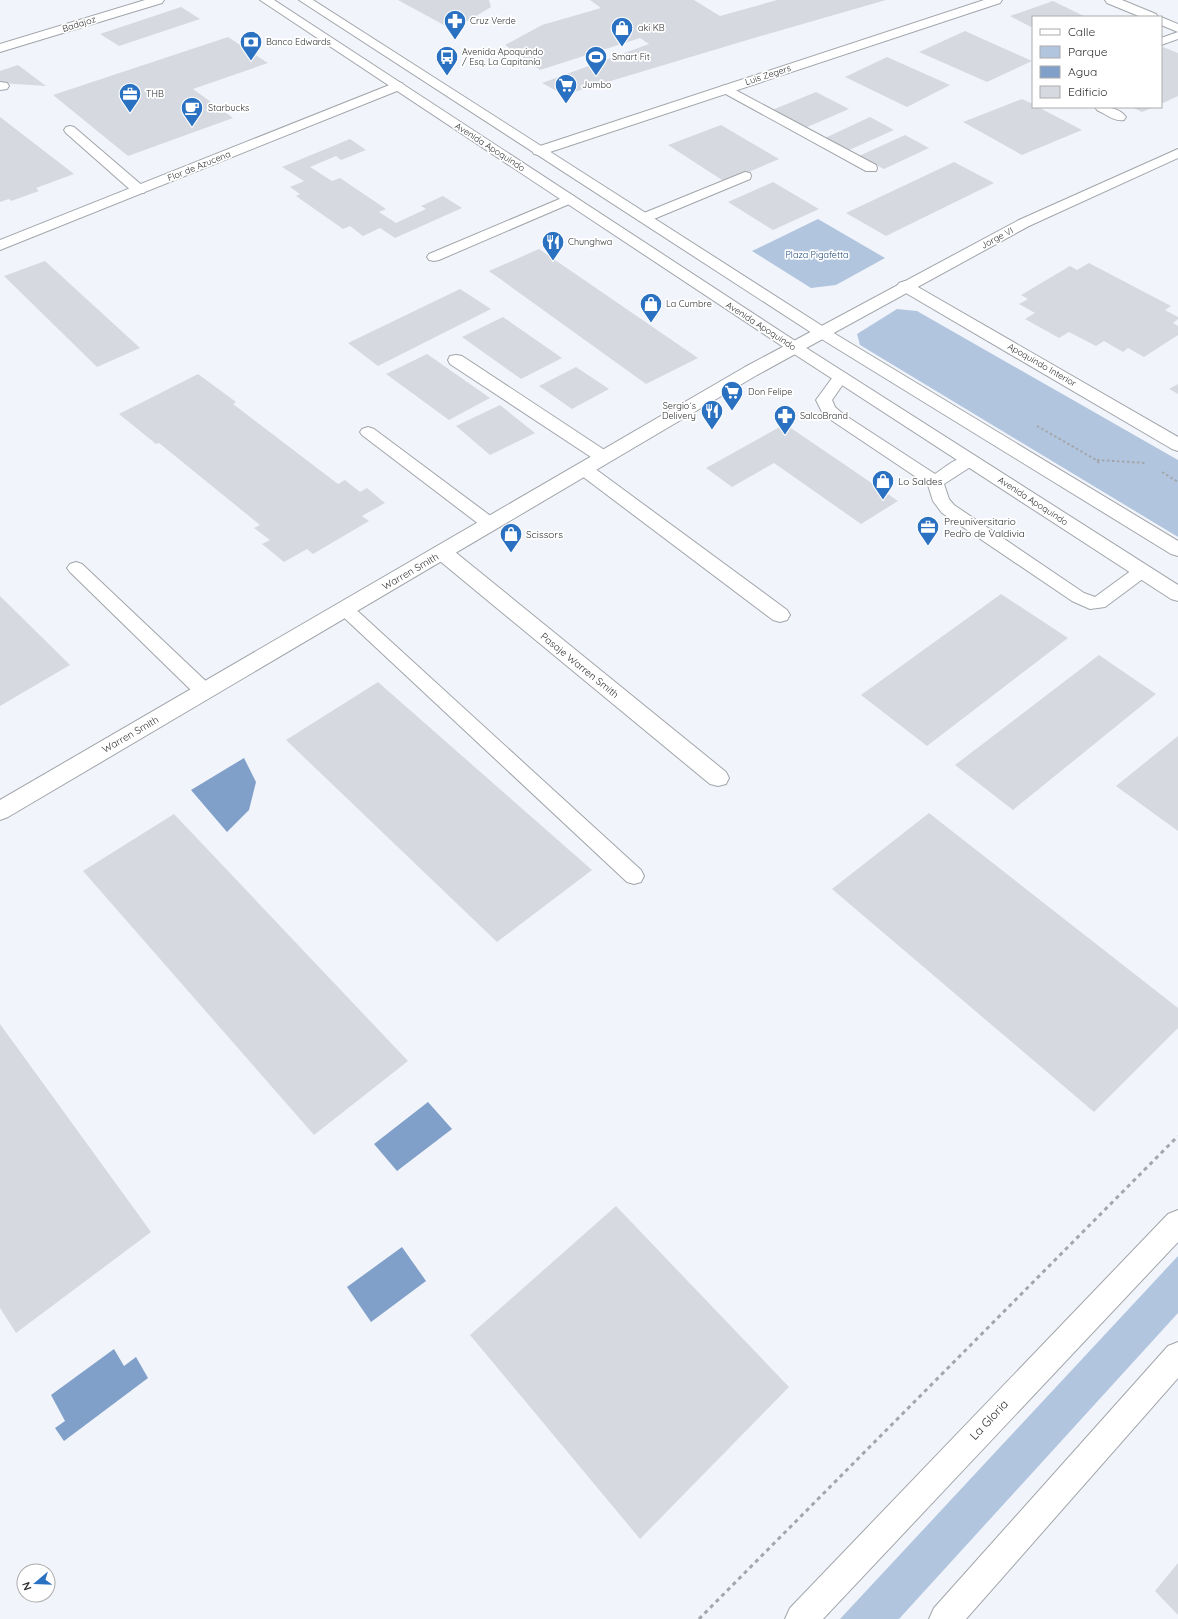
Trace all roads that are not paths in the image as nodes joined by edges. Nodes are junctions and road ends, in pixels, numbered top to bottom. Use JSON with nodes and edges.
{"nodes":[{"id":1,"x":158,"y":0,"type":"edge"},
{"id":2,"x":305,"y":0,"type":"edge"},
{"id":3,"x":996,"y":0,"type":"edge"},
{"id":4,"x":1111,"y":0,"type":"edge"},
{"id":5,"x":271,"y":1,"type":"edge"},
{"id":6,"x":1150,"y":16,"type":"edge"},
{"id":7,"x":1162,"y":21,"type":"edge"},
{"id":8,"x":1178,"y":28,"type":"edge"},
{"id":9,"x":1178,"y":36,"type":"edge"},
{"id":10,"x":1162,"y":42,"type":"edge"},
{"id":11,"x":0,"y":48,"type":"edge"},
{"id":12,"x":398,"y":86,"type":"junction"},
{"id":13,"x":726,"y":89,"type":"junction"},
{"id":14,"x":1103,"y":108,"type":"edge"},
{"id":15,"x":1120,"y":117,"type":"dead end"},
{"id":16,"x":70,"y":130,"type":"dead end"},
{"id":17,"x":539,"y":151,"type":"junction"},
{"id":18,"x":1178,"y":153,"type":"edge"},
{"id":19,"x":871,"y":168,"type":"dead end"},
{"id":20,"x":745,"y":176,"type":"dead end"},
{"id":21,"x":139,"y":190,"type":"junction"},
{"id":22,"x":569,"y":199,"type":"junction"},
{"id":23,"x":644,"y":218,"type":"junction"},
{"id":24,"x":0,"y":245,"type":"edge"},
{"id":25,"x":434,"y":257,"type":"dead end"},
{"id":26,"x":905,"y":286,"type":"junction"},
{"id":27,"x":821,"y":332,"type":"junction"},
{"id":28,"x":794,"y":347,"type":"junction"},
{"id":29,"x":456,"y":360,"type":"dead end"},
{"id":30,"x":840,"y":376,"type":"junction"},
{"id":31,"x":368,"y":432,"type":"dead end"},
{"id":32,"x":1178,"y":445,"type":"edge"},
{"id":33,"x":603,"y":458,"type":"junction"},
{"id":34,"x":969,"y":460,"type":"junction"},
{"id":35,"x":584,"y":469,"type":"junction"},
{"id":36,"x":935,"y":482,"type":"junction"},
{"id":37,"x":490,"y":524,"type":"junction"},
{"id":38,"x":1178,"y":550,"type":"edge"},
{"id":39,"x":442,"y":552,"type":"junction"},
{"id":40,"x":76,"y":568,"type":"dead end"},
{"id":41,"x":1142,"y":571,"type":"junction"},
{"id":42,"x":1178,"y":594,"type":"edge"},
{"id":43,"x":345,"y":609,"type":"junction"},
{"id":44,"x":780,"y":615,"type":"dead end"},
{"id":45,"x":204,"y":691,"type":"junction"},
{"id":46,"x":718,"y":778,"type":"dead end"},
{"id":47,"x":0,"y":811,"type":"edge"},
{"id":48,"x":634,"y":876,"type":"dead end"},
{"id":49,"x":1178,"y":1223,"type":"edge"},
{"id":50,"x":1178,"y":1356,"type":"edge"},
{"id":51,"x":801,"y":1619,"type":"edge"},
{"id":52,"x":944,"y":1619,"type":"edge"}],
"edges":[{"from":1,"to":11,"type":"street","name":"Badajoz"},
{"from":2,"to":17,"type":"street"},
{"from":3,"to":13,"type":"street","name":"Luis Zegers"},
{"from":4,"to":6,"type":"street"},
{"from":5,"to":12,"type":"street","name":"Avenida Apoquindo"},
{"from":7,"to":8,"type":"street"},
{"from":9,"to":10,"type":"lane"},
{"from":12,"to":21,"type":"street","name":"Flor de Azucena"},
{"from":12,"to":22,"type":"street","name":"Avenida Apoquindo"},
{"from":13,"to":17,"type":"street","name":"Luis Zegers"},
{"from":13,"to":19,"type":"lane"},
{"from":14,"to":15,"type":"lane"},
{"from":16,"to":21,"type":"lane"},
{"from":17,"to":23,"type":"street"},
{"from":18,"to":26,"type":"street","name":"Jorge VI"},
{"from":20,"to":23,"type":"lane"},
{"from":21,"to":24,"type":"street","name":"Flor de Azucena"},
{"from":22,"to":25,"type":"lane"},
{"from":22,"to":28,"type":"street","name":"Avenida Apoquindo"},
{"from":23,"to":27,"type":"street"},
{"from":26,"to":27,"type":"street","name":"Jorge VI"},
{"from":26,"to":32,"type":"street","name":"Apoquindo Interior"},
{"from":27,"to":28,"type":"street","name":"Warren Smith"},
{"from":27,"to":38,"type":"street"},
{"from":28,"to":30,"type":"street","name":"Avenida Apoquindo"},
{"from":28,"to":33,"type":"street","name":"Warren Smith"},
{"from":29,"to":33,"type":"street"},
{"from":30,"to":34,"type":"street","name":"Avenida Apoquindo"},
{"from":30,"to":36,"type":"lane"},
{"from":31,"to":37,"type":"lane"},
{"from":33,"to":35,"type":"street","name":"Warren Smith"},
{"from":34,"to":36,"type":"lane"},
{"from":34,"to":41,"type":"street","name":"Avenida Apoquindo"},
{"from":35,"to":37,"type":"street","name":"Warren Smith"},
{"from":35,"to":44,"type":"street"},
{"from":36,"to":41,"type":"lane"},
{"from":37,"to":39,"type":"street","name":"Warren Smith"},
{"from":39,"to":43,"type":"street","name":"Warren Smith"},
{"from":39,"to":46,"type":"street","name":"Pasaje Warren Smith"},
{"from":40,"to":45,"type":"lane"},
{"from":41,"to":42,"type":"street","name":"Avenida Apoquindo"},
{"from":43,"to":45,"type":"street","name":"Warren Smith"},
{"from":43,"to":48,"type":"lane"},
{"from":45,"to":47,"type":"street","name":"Warren Smith"},
{"from":49,"to":51,"type":"street","name":"La Gloria"},
{"from":50,"to":52,"type":"street"}]}
